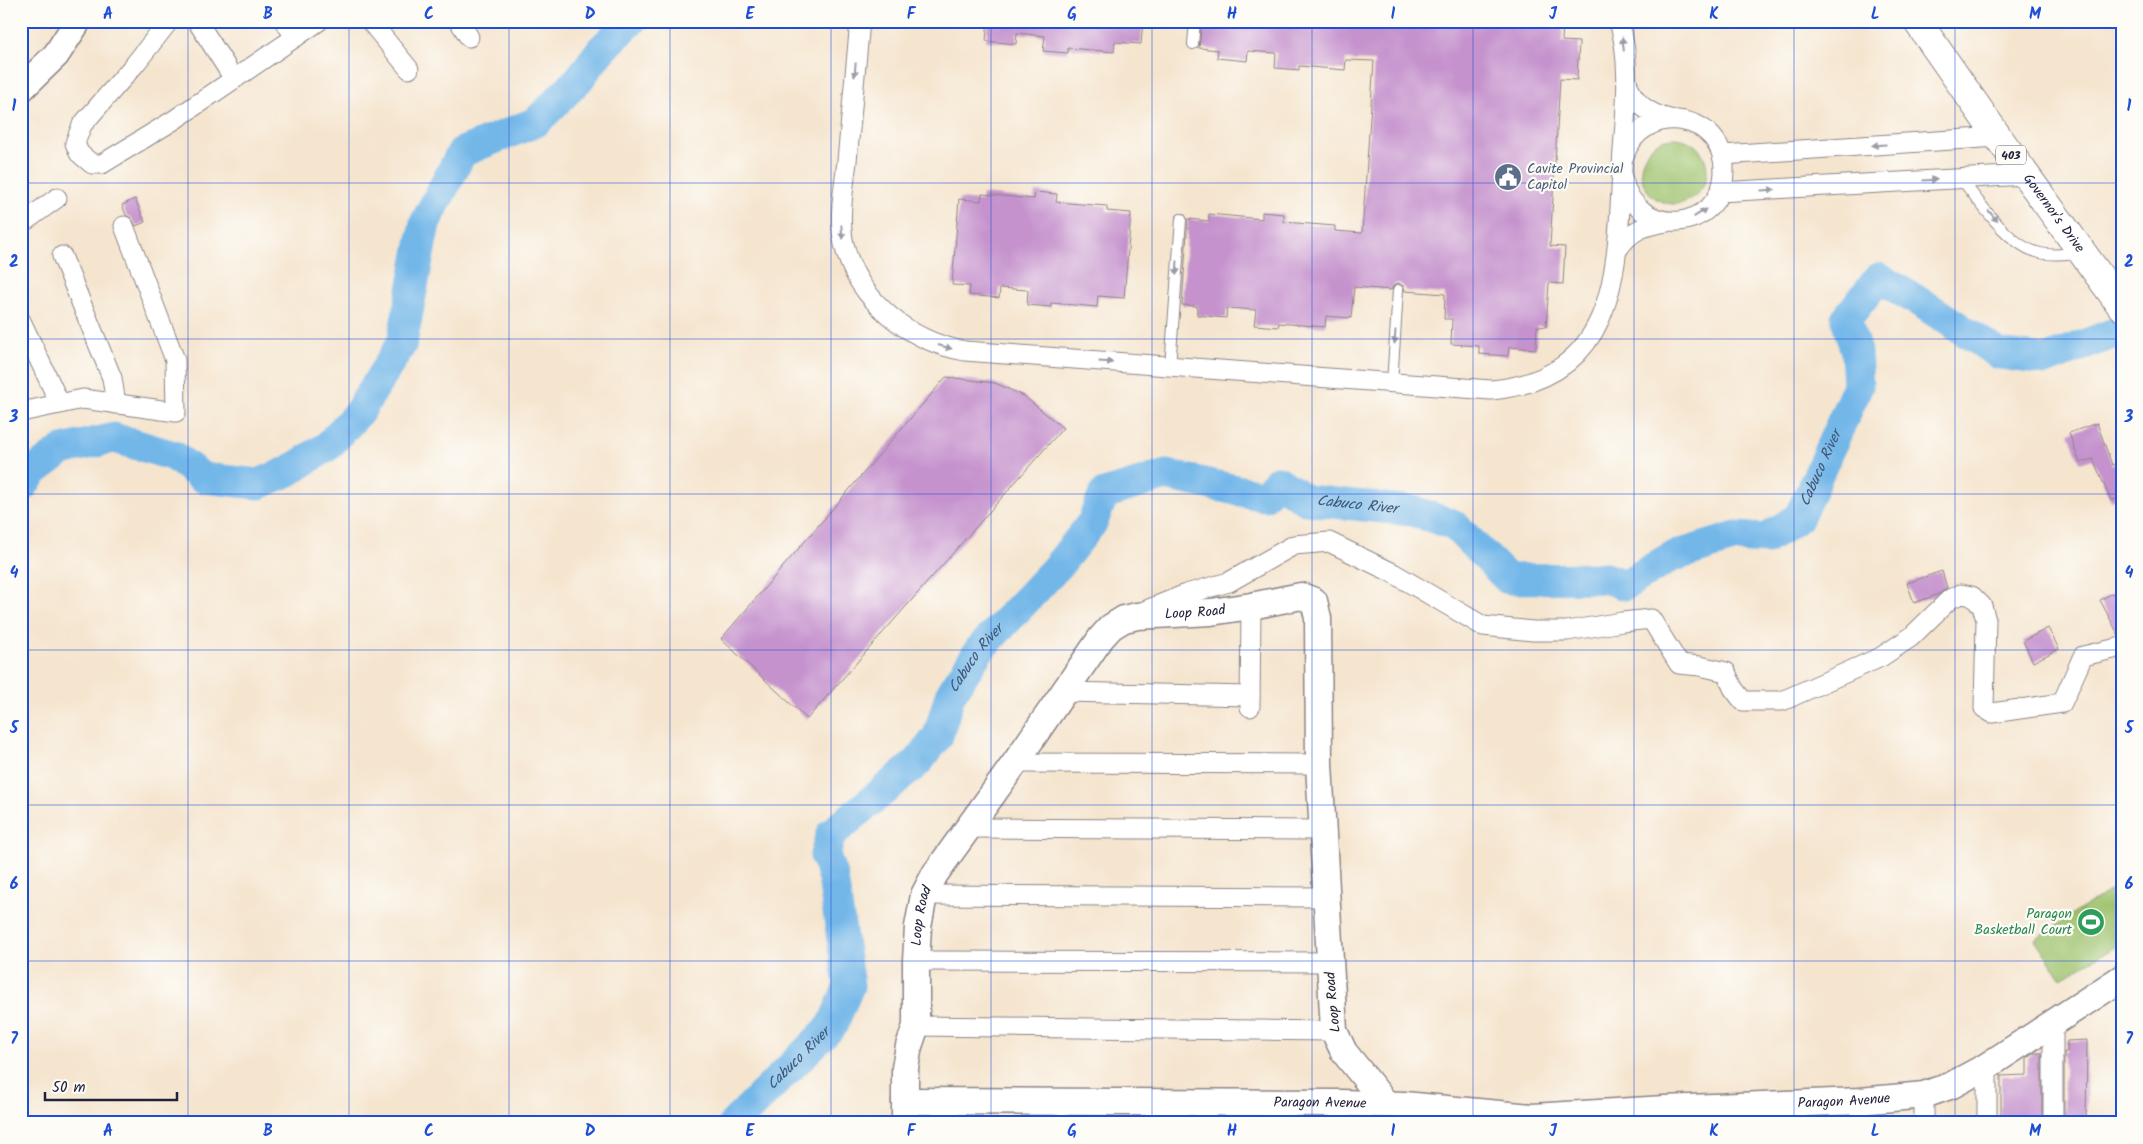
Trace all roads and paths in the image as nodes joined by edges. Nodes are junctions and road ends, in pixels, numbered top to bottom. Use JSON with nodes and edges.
{"nodes":[{"id":1,"x":78,"y":21,"type":"edge"},
{"id":2,"x":169,"y":21,"type":"edge"},
{"id":3,"x":197,"y":21,"type":"edge"},
{"id":4,"x":284,"y":21,"type":"edge"},
{"id":5,"x":319,"y":21,"type":"edge"},
{"id":6,"x":370,"y":21,"type":"edge"},
{"id":7,"x":860,"y":21,"type":"edge"},
{"id":8,"x":1194,"y":21,"type":"edge"},
{"id":9,"x":1619,"y":21,"type":"edge"},
{"id":10,"x":1917,"y":21,"type":"edge"},
{"id":11,"x":296,"y":37,"type":"junction"},
{"id":12,"x":1193,"y":44,"type":"dead end"},
{"id":13,"x":409,"y":69,"type":"dead end"},
{"id":14,"x":1626,"y":74,"type":"junction"},
{"id":15,"x":234,"y":79,"type":"junction"},
{"id":16,"x":21,"y":89,"type":"edge"},
{"id":17,"x":1670,"y":119,"type":"junction"},
{"id":18,"x":1998,"y":137,"type":"junction"},
{"id":19,"x":1722,"y":155,"type":"junction"},
{"id":20,"x":1622,"y":171,"type":"junction"},
{"id":21,"x":2026,"y":175,"type":"junction"},
{"id":22,"x":1962,"y":178,"type":"junction"},
{"id":23,"x":1719,"y":192,"type":"junction"},
{"id":24,"x":58,"y":198,"type":"dead end"},
{"id":25,"x":1181,"y":219,"type":"dead end"},
{"id":26,"x":1667,"y":222,"type":"junction"},
{"id":27,"x":21,"y":224,"type":"edge"},
{"id":28,"x":124,"y":226,"type":"dead end"},
{"id":29,"x":1618,"y":249,"type":"junction"},
{"id":30,"x":2082,"y":253,"type":"junction"},
{"id":31,"x":62,"y":256,"type":"dead end"},
{"id":32,"x":1398,"y":290,"type":"dead end"},
{"id":33,"x":2114,"y":297,"type":"edge"},
{"id":34,"x":21,"y":321,"type":"edge"},
{"id":35,"x":1170,"y":367,"type":"junction"},
{"id":36,"x":1392,"y":384,"type":"junction"},
{"id":37,"x":60,"y":404,"type":"junction"},
{"id":38,"x":116,"y":404,"type":"junction"},
{"id":39,"x":21,"y":412,"type":"edge"},
{"id":40,"x":1251,"y":606,"type":"junction"},
{"id":41,"x":1124,"y":619,"type":"junction"},
{"id":42,"x":2122,"y":647,"type":"edge"},
{"id":43,"x":1064,"y":692,"type":"junction"},
{"id":44,"x":1016,"y":763,"type":"junction"},
{"id":45,"x":1319,"y":764,"type":"junction"},
{"id":46,"x":969,"y":828,"type":"junction"},
{"id":47,"x":1322,"y":830,"type":"junction"},
{"id":48,"x":924,"y":895,"type":"junction"},
{"id":49,"x":1326,"y":897,"type":"junction"},
{"id":50,"x":916,"y":961,"type":"junction"},
{"id":51,"x":1330,"y":962,"type":"junction"},
{"id":52,"x":2122,"y":978,"type":"edge"},
{"id":53,"x":2053,"y":1023,"type":"junction"},
{"id":54,"x":916,"y":1026,"type":"junction"},
{"id":55,"x":1334,"y":1031,"type":"junction"},
{"id":56,"x":1987,"y":1066,"type":"junction"},
{"id":57,"x":1924,"y":1095,"type":"junction"},
{"id":58,"x":1398,"y":1111,"type":"edge"},
{"id":59,"x":904,"y":1112,"type":"edge"},
{"id":60,"x":1206,"y":1112,"type":"edge"},
{"id":61,"x":1274,"y":1112,"type":"edge"},
{"id":62,"x":1860,"y":1112,"type":"edge"},
{"id":63,"x":1340,"y":1113,"type":"edge"},
{"id":64,"x":1796,"y":1113,"type":"edge"},
{"id":65,"x":1729,"y":1115,"type":"edge"},
{"id":66,"x":1665,"y":1116,"type":"edge"},
{"id":67,"x":1470,"y":1117,"type":"edge"},
{"id":68,"x":1598,"y":1118,"type":"edge"},
{"id":69,"x":1532,"y":1120,"type":"edge"},
{"id":70,"x":1924,"y":1123,"type":"edge"},
{"id":71,"x":1987,"y":1123,"type":"edge"},
{"id":72,"x":2053,"y":1123,"type":"edge"}],
"edges":[{"from":1,"to":16,"type":"street"},
{"from":2,"to":15,"type":"street"},
{"from":3,"to":15,"type":"street"},
{"from":4,"to":11,"type":"street"},
{"from":5,"to":11,"type":"street"},
{"from":6,"to":13,"type":"street"},
{"from":7,"to":35,"type":"street","one_way":true},
{"from":8,"to":12,"type":"lane"},
{"from":14,"to":9,"type":"street","one_way":true},
{"from":10,"to":18,"type":"main road","name":"Governor's Drive","number":"403"},
{"from":11,"to":15,"type":"street"},
{"from":14,"to":17,"type":"street"},
{"from":14,"to":20,"type":"street"},
{"from":17,"to":19,"type":"street"},
{"from":17,"to":20,"type":"street"},
{"from":18,"to":19,"type":"street","one_way":true},
{"from":18,"to":21,"type":"main road","name":"Governor's Drive","number":"403"},
{"from":19,"to":23,"type":"street"},
{"from":20,"to":26,"type":"street"},
{"from":20,"to":29,"type":"street"},
{"from":21,"to":22,"type":"street"},
{"from":21,"to":30,"type":"main road","name":"Governor's Drive","number":"403"},
{"from":23,"to":22,"type":"street","one_way":true},
{"from":22,"to":30,"type":"lane","one_way":true},
{"from":26,"to":23,"type":"street","one_way":true},
{"from":24,"to":27,"type":"street"},
{"from":25,"to":35,"type":"lane","one_way":true},
{"from":26,"to":29,"type":"street"},
{"from":28,"to":38,"type":"street"},
{"from":29,"to":36,"type":"street"},
{"from":30,"to":33,"type":"main road","name":"Governor's Drive","number":"403"},
{"from":31,"to":38,"type":"street"},
{"from":32,"to":36,"type":"lane","one_way":true},
{"from":34,"to":37,"type":"street"},
{"from":35,"to":36,"type":"street"},
{"from":37,"to":38,"type":"street"},
{"from":37,"to":39,"type":"street"},
{"from":40,"to":41,"type":"street","name":"Loop Road"},
{"from":40,"to":43,"type":"street"},
{"from":40,"to":45,"type":"street","name":"Loop Road"},
{"from":41,"to":42,"type":"street"},
{"from":41,"to":43,"type":"street","name":"Loop Road"},
{"from":43,"to":44,"type":"street","name":"Loop Road"},
{"from":44,"to":45,"type":"street"},
{"from":44,"to":46,"type":"street","name":"Loop Road"},
{"from":45,"to":47,"type":"street","name":"Loop Road"},
{"from":46,"to":47,"type":"street"},
{"from":46,"to":48,"type":"street","name":"Loop Road"},
{"from":47,"to":49,"type":"street","name":"Loop Road"},
{"from":48,"to":49,"type":"street"},
{"from":48,"to":50,"type":"street","name":"Loop Road"},
{"from":49,"to":51,"type":"street","name":"Loop Road"},
{"from":50,"to":51,"type":"street"},
{"from":50,"to":54,"type":"street","name":"Loop Road"},
{"from":51,"to":55,"type":"street","name":"Loop Road"},
{"from":52,"to":53,"type":"street","name":"Paragon Avenue"},
{"from":53,"to":56,"type":"street","name":"Paragon Avenue"},
{"from":53,"to":72,"type":"street"},
{"from":54,"to":55,"type":"street"},
{"from":54,"to":59,"type":"street","name":"Loop Road"},
{"from":55,"to":58,"type":"street","name":"Loop Road"},
{"from":56,"to":57,"type":"street","name":"Paragon Avenue"},
{"from":56,"to":71,"type":"street"},
{"from":57,"to":62,"type":"street","name":"Paragon Avenue"},
{"from":57,"to":70,"type":"street"},
{"from":58,"to":63,"type":"street","name":"Paragon Avenue"},
{"from":58,"to":67,"type":"street","name":"Paragon Avenue"},
{"from":59,"to":60,"type":"street","name":"Paragon Avenue"},
{"from":60,"to":61,"type":"street","name":"Paragon Avenue"},
{"from":61,"to":63,"type":"street","name":"Paragon Avenue"},
{"from":62,"to":64,"type":"street","name":"Paragon Avenue"},
{"from":64,"to":65,"type":"street","name":"Paragon Avenue"},
{"from":65,"to":66,"type":"street","name":"Paragon Avenue"},
{"from":66,"to":68,"type":"street","name":"Paragon Avenue"},
{"from":67,"to":69,"type":"street","name":"Paragon Avenue"},
{"from":68,"to":69,"type":"street","name":"Paragon Avenue"}]}
